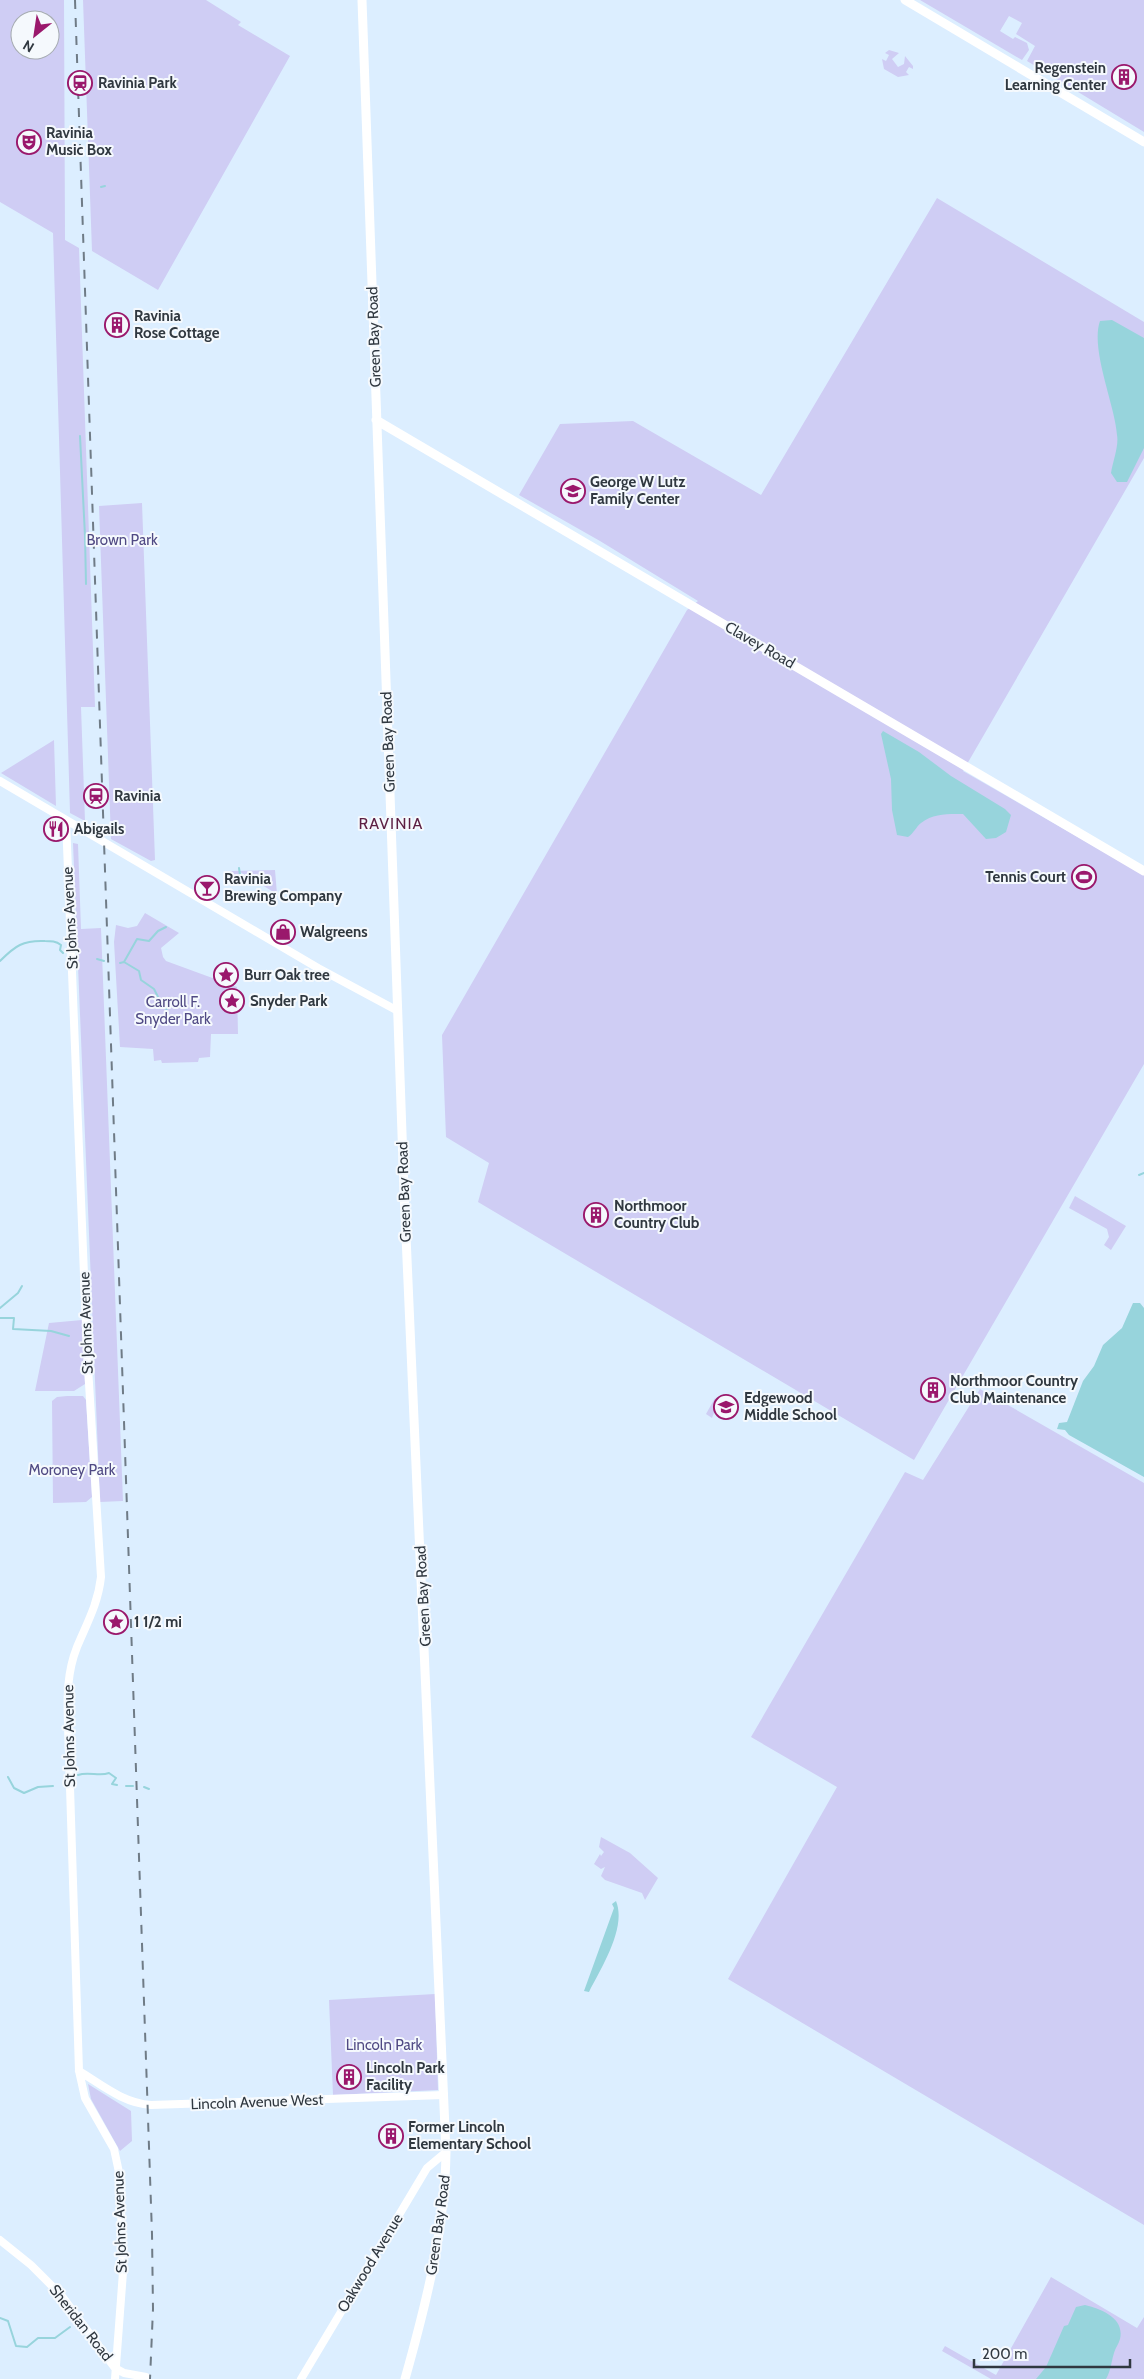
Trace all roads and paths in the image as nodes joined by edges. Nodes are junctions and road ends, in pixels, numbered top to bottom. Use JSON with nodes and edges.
{"nodes":[{"id":1,"x":362,"y":0,"type":"edge"},
{"id":2,"x":905,"y":0,"type":"edge"},
{"id":3,"x":916,"y":0,"type":"edge"},
{"id":4,"x":1144,"y":135,"type":"edge"},
{"id":5,"x":1144,"y":142,"type":"edge"},
{"id":6,"x":376,"y":420,"type":"junction"},
{"id":7,"x":0,"y":781,"type":"edge"},
{"id":8,"x":66,"y":820,"type":"junction"},
{"id":9,"x":1144,"y":871,"type":"edge"},
{"id":10,"x":398,"y":1011,"type":"junction"},
{"id":11,"x":79,"y":2071,"type":"junction"},
{"id":12,"x":444,"y":2095,"type":"junction"},
{"id":13,"x":446,"y":2152,"type":"junction"},
{"id":14,"x":0,"y":2240,"type":"edge"},
{"id":15,"x":116,"y":2368,"type":"junction"},
{"id":16,"x":142,"y":2378,"type":"edge"},
{"id":17,"x":114,"y":2379,"type":"edge"},
{"id":18,"x":301,"y":2379,"type":"edge"},
{"id":19,"x":406,"y":2379,"type":"edge"}],
"edges":[{"from":1,"to":6,"type":"main road","name":"Green Bay Road"},
{"from":2,"to":5,"type":"main road"},
{"from":3,"to":4,"type":"main road"},
{"from":6,"to":9,"type":"main road","name":"Clavey Road"},
{"from":6,"to":10,"type":"main road","name":"Green Bay Road"},
{"from":7,"to":8,"type":"street"},
{"from":8,"to":10,"type":"street"},
{"from":8,"to":11,"type":"street","name":"St Johns Avenue"},
{"from":10,"to":12,"type":"main road","name":"Green Bay Road"},
{"from":11,"to":12,"type":"street","name":"Lincoln Avenue West"},
{"from":11,"to":15,"type":"street","name":"St Johns Avenue"},
{"from":12,"to":13,"type":"main road","name":"Green Bay Road"},
{"from":13,"to":18,"type":"street","name":"Oakwood Avenue"},
{"from":13,"to":19,"type":"main road","name":"Green Bay Road"},
{"from":14,"to":15,"type":"street","name":"Sheridan Road"},
{"from":15,"to":16,"type":"street"},
{"from":15,"to":17,"type":"street","name":"St Johns Avenue"}]}
